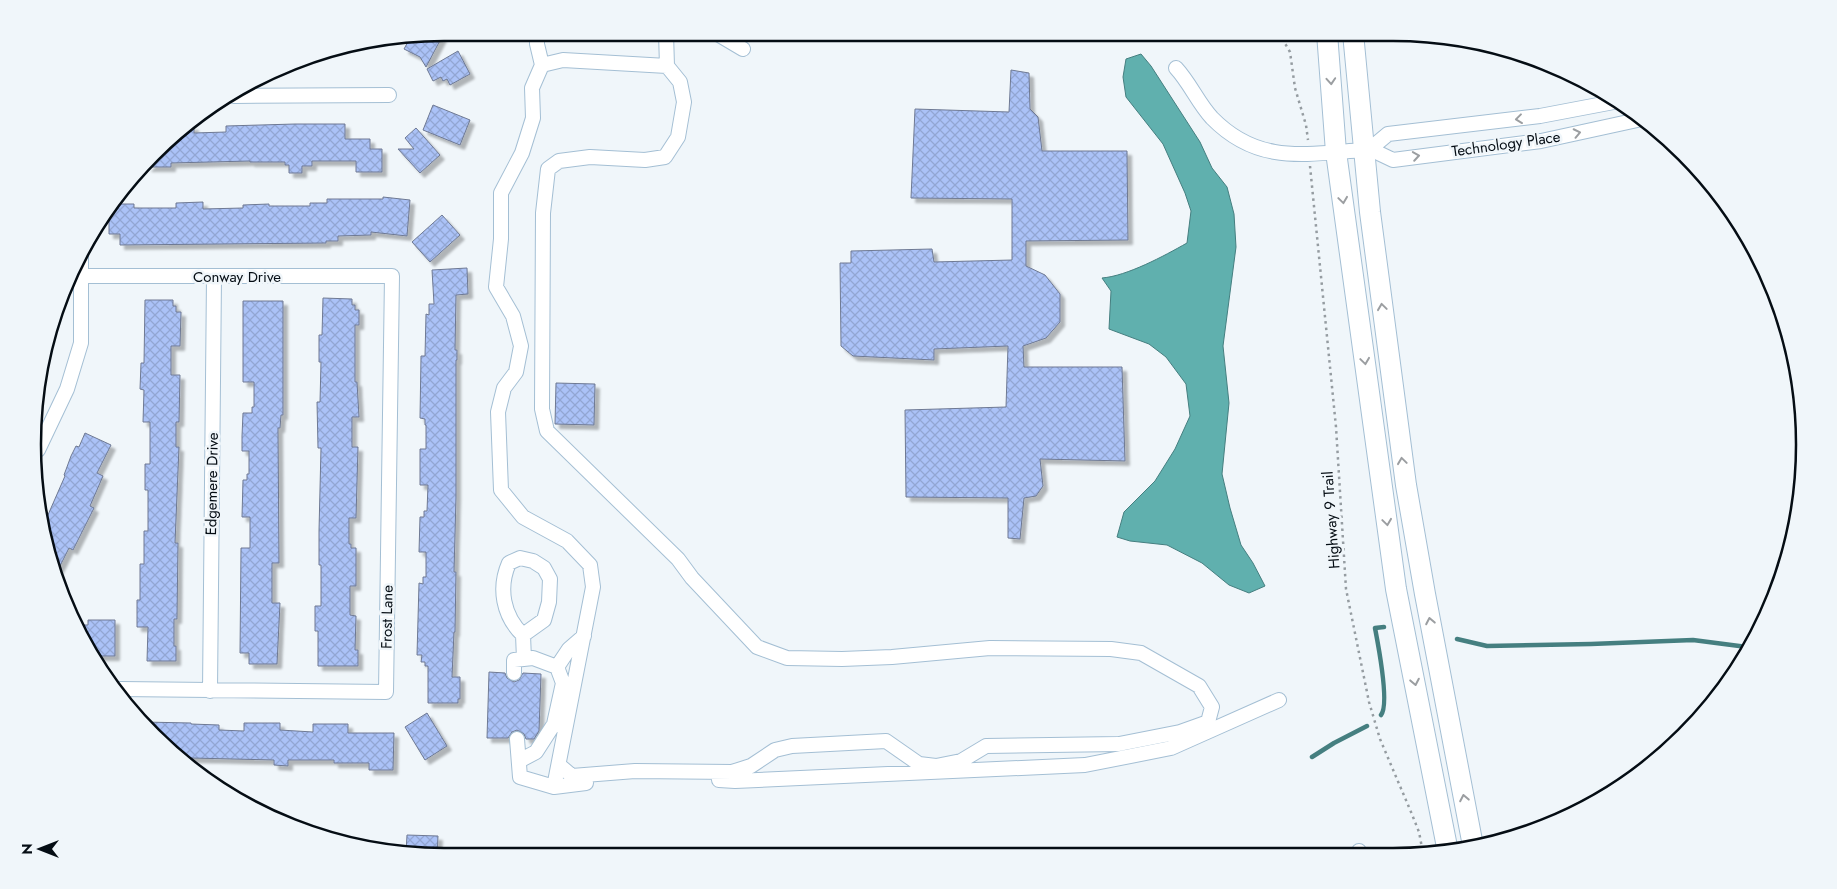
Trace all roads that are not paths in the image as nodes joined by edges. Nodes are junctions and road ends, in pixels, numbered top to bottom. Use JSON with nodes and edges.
{"nodes":[{"id":1,"x":537,"y":41,"type":"edge"},
{"id":2,"x":666,"y":41,"type":"edge"},
{"id":3,"x":730,"y":41,"type":"edge"},
{"id":4,"x":1328,"y":41,"type":"edge"},
{"id":5,"x":1354,"y":41,"type":"edge"},
{"id":6,"x":743,"y":49,"type":"dead end"},
{"id":7,"x":542,"y":65,"type":"junction"},
{"id":8,"x":667,"y":66,"type":"junction"},
{"id":9,"x":1176,"y":68,"type":"dead end"},
{"id":10,"x":390,"y":95,"type":"dead end"},
{"id":11,"x":241,"y":96,"type":"edge"},
{"id":12,"x":1607,"y":103,"type":"edge"},
{"id":13,"x":1633,"y":121,"type":"edge"},
{"id":14,"x":1367,"y":149,"type":"junction"},
{"id":15,"x":1336,"y":152,"type":"junction"},
{"id":16,"x":81,"y":270,"type":"edge"},
{"id":17,"x":81,"y":276,"type":"junction"},
{"id":18,"x":392,"y":276,"type":"joint"},
{"id":19,"x":214,"y":277,"type":"junction"},
{"id":20,"x":41,"y":444,"type":"edge"},
{"id":21,"x":523,"y":635,"type":"junction"},
{"id":22,"x":584,"y":636,"type":"junction"},
{"id":23,"x":524,"y":659,"type":"junction"},
{"id":24,"x":556,"y":666,"type":"junction"},
{"id":25,"x":514,"y":673,"type":"dead end"},
{"id":26,"x":124,"y":689,"type":"edge"},
{"id":27,"x":210,"y":691,"type":"junction"},
{"id":28,"x":1279,"y":700,"type":"dead end"},
{"id":29,"x":518,"y":739,"type":"dead end"},
{"id":30,"x":519,"y":761,"type":"junction"},
{"id":31,"x":559,"y":765,"type":"junction"},
{"id":32,"x":554,"y":787,"type":"junction"},
{"id":33,"x":1473,"y":840,"type":"edge"},
{"id":34,"x":1446,"y":844,"type":"edge"}],
"edges":[{"from":1,"to":7,"type":"street"},
{"from":2,"to":8,"type":"street"},
{"from":3,"to":6,"type":"street"},
{"from":4,"to":15,"type":"highway","one_way":true},
{"from":5,"to":14,"type":"highway"},
{"from":7,"to":8,"type":"street"},
{"from":7,"to":22,"type":"street"},
{"from":8,"to":31,"type":"street"},
{"from":9,"to":15,"type":"street","name":"Technology Place"},
{"from":10,"to":11,"type":"street"},
{"from":12,"to":14,"type":"street","name":"Technology Place","one_way":true},
{"from":14,"to":13,"type":"street","name":"Technology Place","one_way":true},
{"from":14,"to":15,"type":"street","name":"Technology Place"},
{"from":33,"to":14,"type":"highway","one_way":true},
{"from":15,"to":34,"type":"highway","one_way":true},
{"from":16,"to":17,"type":"street"},
{"from":17,"to":19,"type":"street","name":"Conway Drive"},
{"from":17,"to":20,"type":"street"},
{"from":18,"to":19,"type":"street","name":"Conway Drive"},
{"from":18,"to":27,"type":"street","name":"Frost Lane"},
{"from":19,"to":27,"type":"street","name":"Edgemere Drive"},
{"from":21,"to":21,"type":"street"},
{"from":21,"to":23,"type":"street"},
{"from":22,"to":24,"type":"street"},
{"from":22,"to":31,"type":"street"},
{"from":23,"to":24,"type":"street"},
{"from":23,"to":25,"type":"street"},
{"from":24,"to":30,"type":"street"},
{"from":26,"to":27,"type":"street","name":"Frost Lane"},
{"from":28,"to":32,"type":"street"},
{"from":29,"to":30,"type":"street"},
{"from":30,"to":32,"type":"street"},
{"from":31,"to":32,"type":"street"}]}
